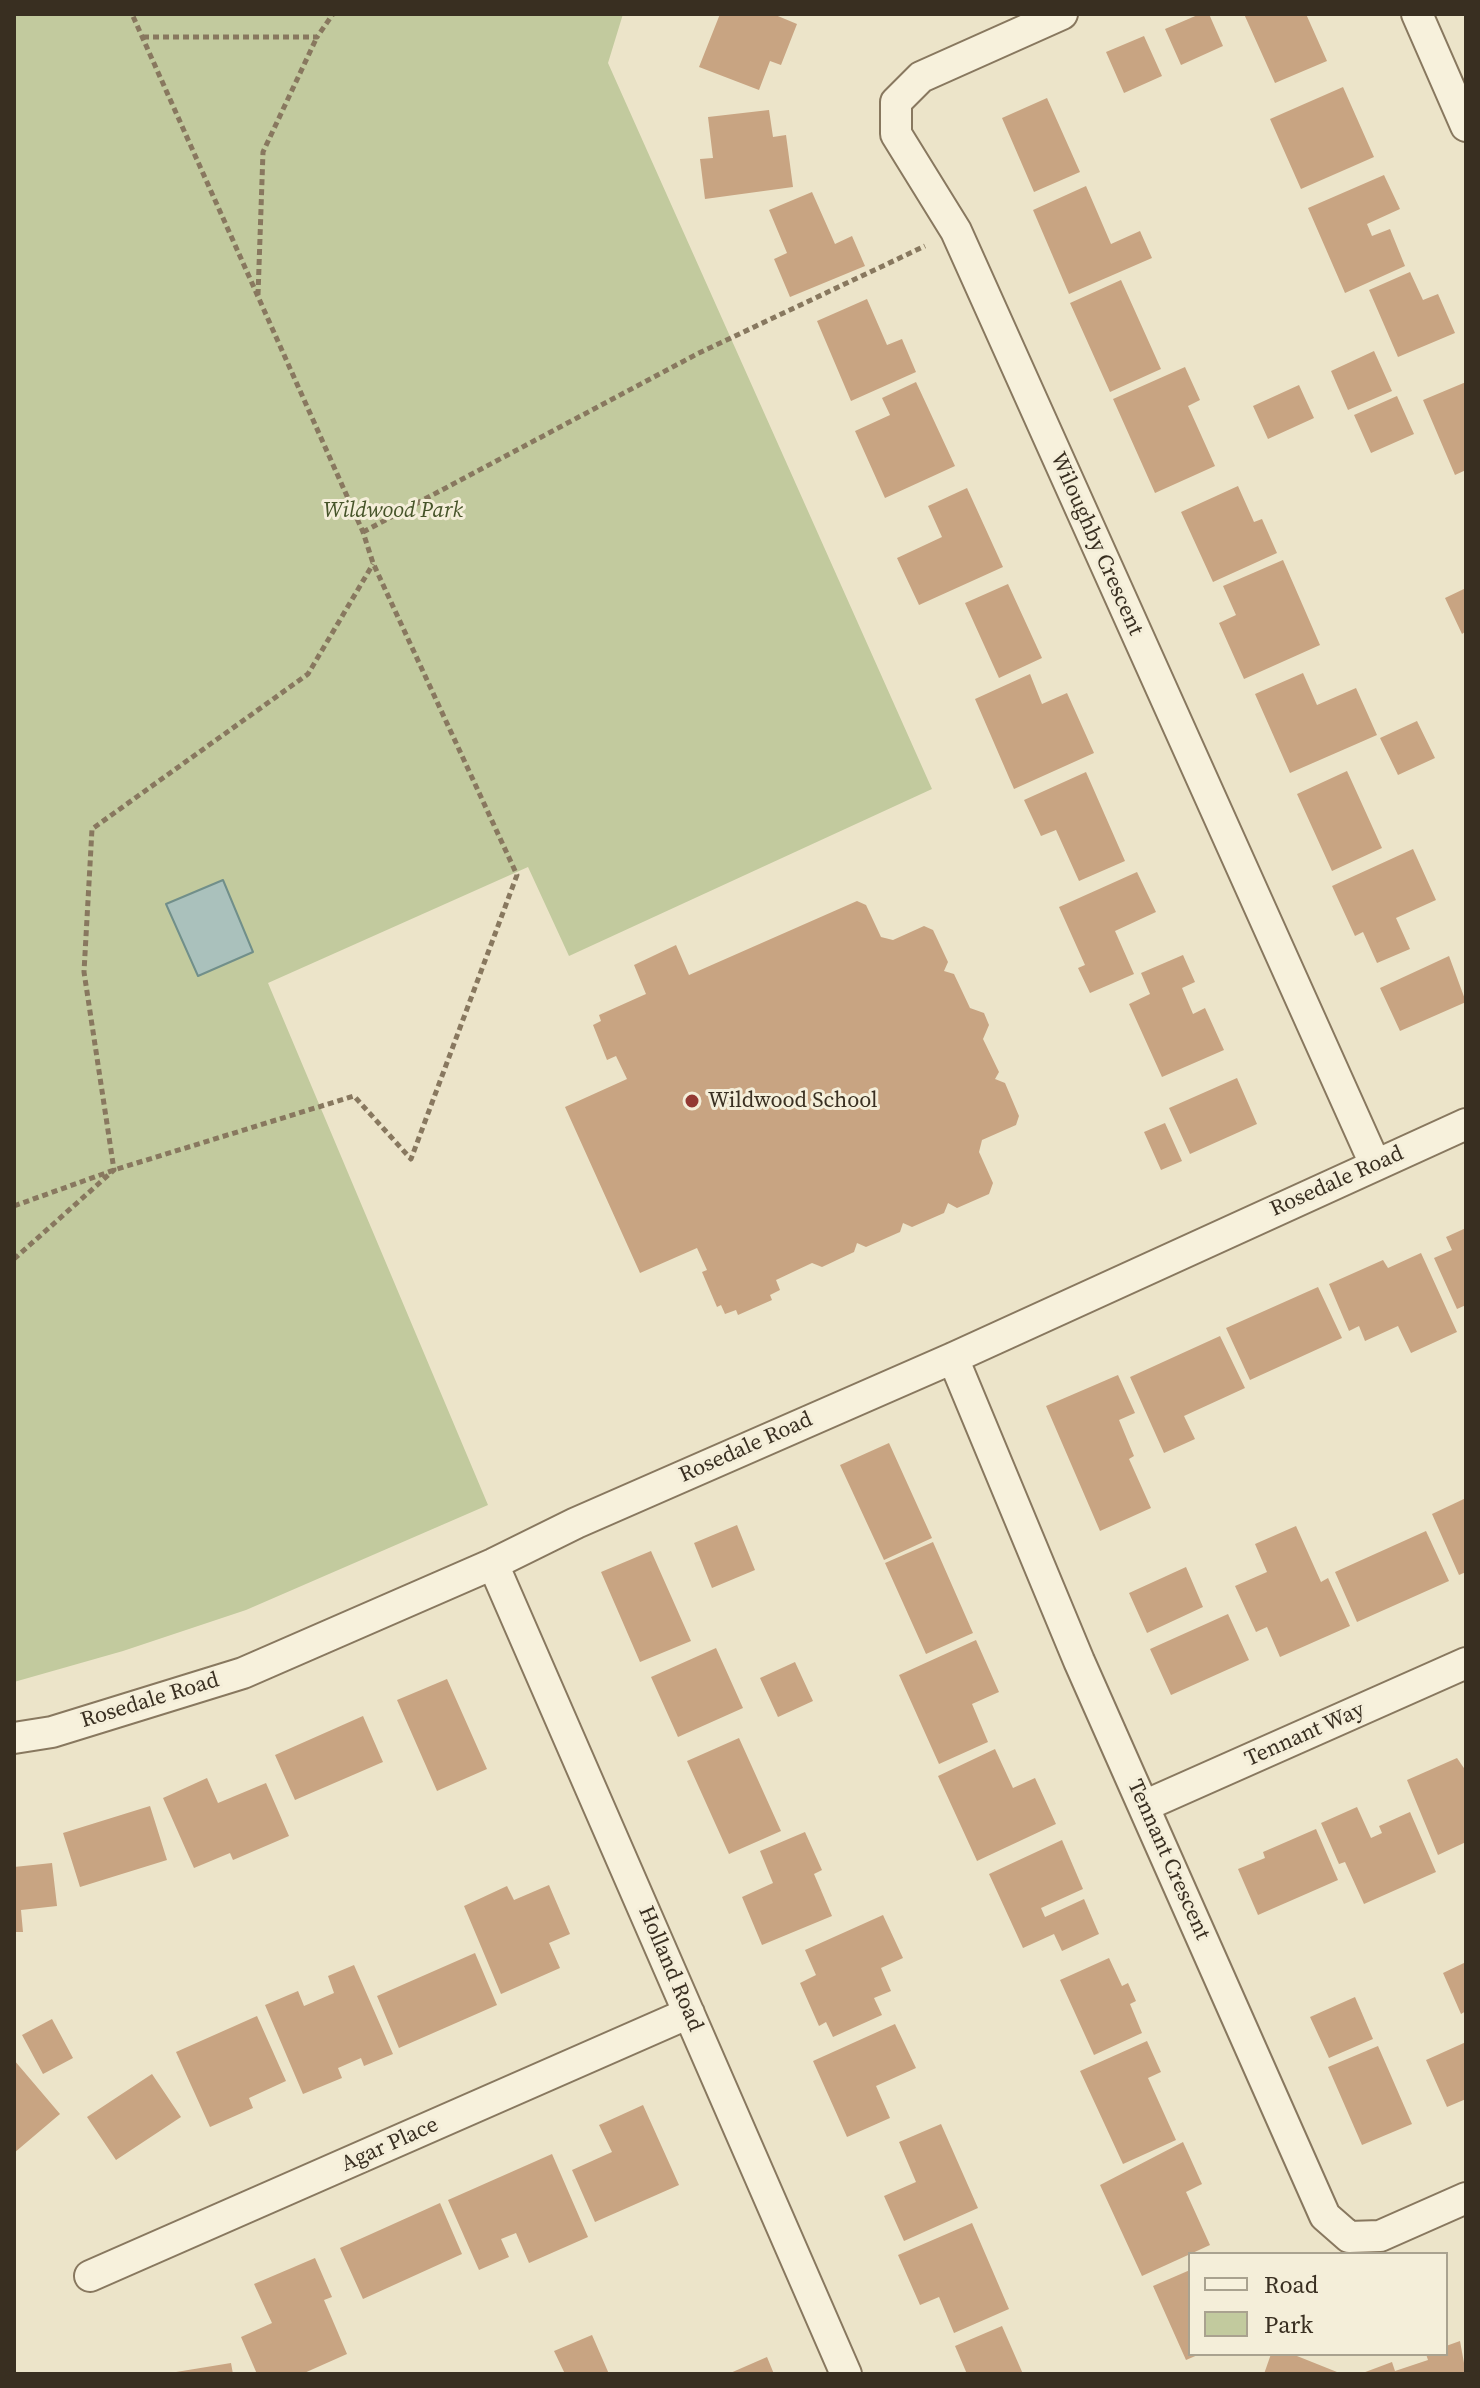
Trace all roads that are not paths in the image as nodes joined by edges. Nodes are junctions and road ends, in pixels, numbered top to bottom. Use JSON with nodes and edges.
{"nodes":[{"id":1,"x":1062,"y":14,"type":"edge"},
{"id":2,"x":1417,"y":14,"type":"edge"},
{"id":3,"x":1466,"y":126,"type":"edge"},
{"id":4,"x":1466,"y":1124,"type":"edge"},
{"id":5,"x":1375,"y":1164,"type":"junction"},
{"id":6,"x":953,"y":1358,"type":"junction"},
{"id":7,"x":493,"y":1564,"type":"junction"},
{"id":8,"x":1466,"y":1663,"type":"edge"},
{"id":9,"x":14,"y":1738,"type":"edge"},
{"id":10,"x":1144,"y":1806,"type":"junction"},
{"id":11,"x":689,"y":2013,"type":"junction"},
{"id":12,"x":1466,"y":2198,"type":"edge"},
{"id":13,"x":90,"y":2276,"type":"dead end"},
{"id":14,"x":846,"y":2374,"type":"edge"}],
"edges":[{"from":1,"to":5,"type":"street","name":"Wiloughby Crescent"},
{"from":2,"to":3,"type":"street"},
{"from":4,"to":5,"type":"street","name":"Rosedale Road"},
{"from":5,"to":6,"type":"street","name":"Rosedale Road"},
{"from":6,"to":7,"type":"street","name":"Rosedale Road"},
{"from":6,"to":10,"type":"street","name":"Tennant Crescent"},
{"from":7,"to":9,"type":"street","name":"Rosedale Road"},
{"from":7,"to":11,"type":"street","name":"Holland Road"},
{"from":8,"to":10,"type":"street","name":"Tennant Way"},
{"from":10,"to":12,"type":"street","name":"Tennant Crescent"},
{"from":11,"to":13,"type":"street","name":"Agar Place"},
{"from":11,"to":14,"type":"street","name":"Holland Road"}]}
